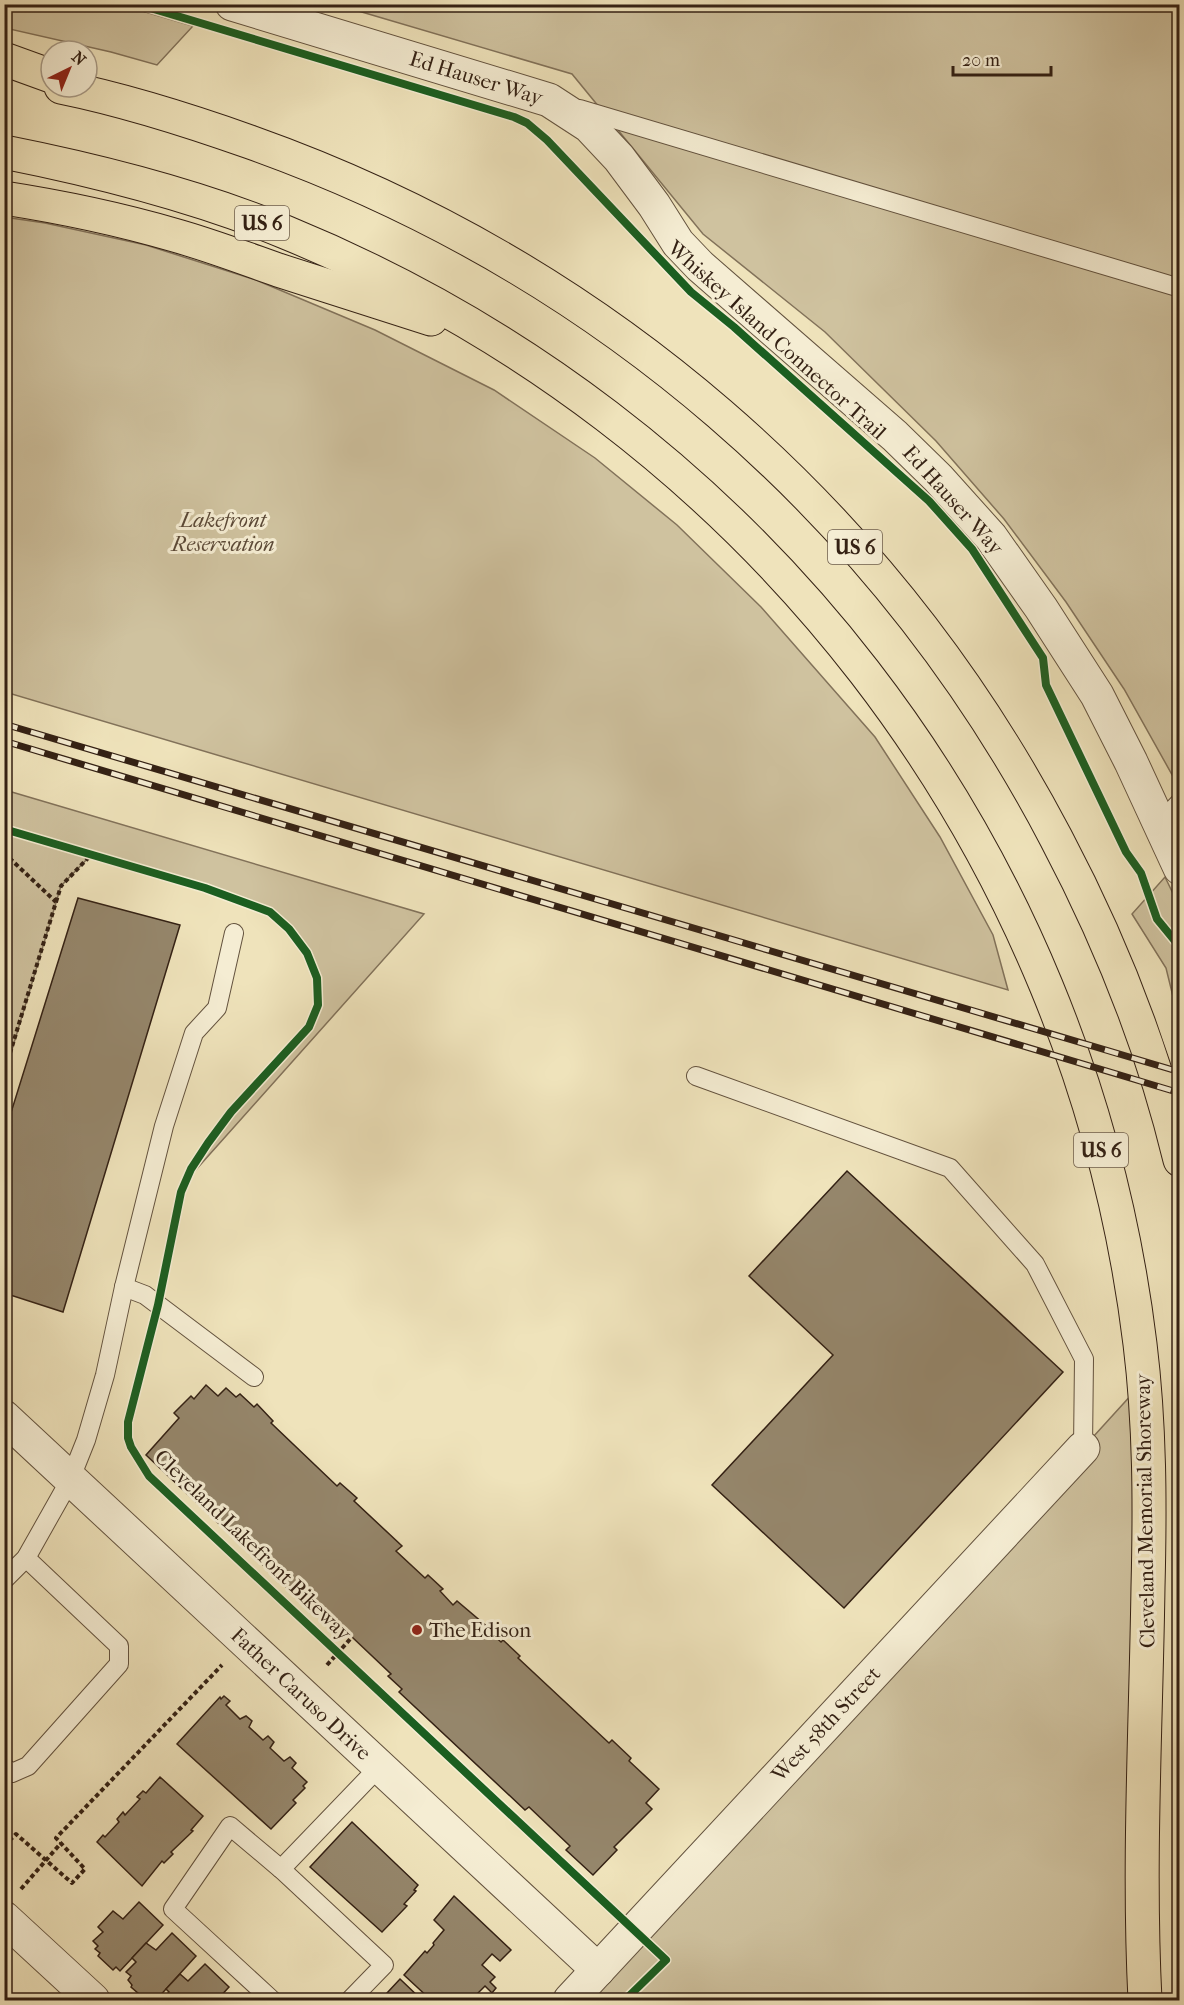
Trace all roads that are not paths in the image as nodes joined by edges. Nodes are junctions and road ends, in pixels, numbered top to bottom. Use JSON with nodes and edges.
{"nodes":[{"id":1,"x":232,"y":4,"type":"edge"},
{"id":2,"x":4,"y":59,"type":"edge"},
{"id":3,"x":39,"y":72,"type":"edge"},
{"id":4,"x":4,"y":76,"type":"edge"},
{"id":5,"x":39,"y":83,"type":"edge"},
{"id":6,"x":99,"y":93,"type":"edge"},
{"id":7,"x":549,"y":100,"type":"junction"},
{"id":8,"x":4,"y":152,"type":"edge"},
{"id":9,"x":4,"y":198,"type":"edge"},
{"id":10,"x":1179,"y":288,"type":"edge"},
{"id":11,"x":501,"y":342,"type":"junction"},
{"id":12,"x":1170,"y":812,"type":"edge"},
{"id":13,"x":1179,"y":868,"type":"edge"},
{"id":14,"x":234,"y":933,"type":"dead end"},
{"id":15,"x":696,"y":1076,"type":"dead end"},
{"id":16,"x":1179,"y":1160,"type":"edge"},
{"id":17,"x":124,"y":1287,"type":"junction"},
{"id":18,"x":254,"y":1377,"type":"dead end"},
{"id":19,"x":4,"y":1418,"type":"edge"},
{"id":20,"x":1083,"y":1448,"type":"joint"},
{"id":21,"x":70,"y":1480,"type":"junction"},
{"id":22,"x":26,"y":1558,"type":"junction"},
{"id":23,"x":4,"y":1580,"type":"edge"},
{"id":24,"x":4,"y":1767,"type":"edge"},
{"id":25,"x":379,"y":1767,"type":"junction"},
{"id":26,"x":281,"y":1869,"type":"junction"},
{"id":27,"x":4,"y":1918,"type":"edge"},
{"id":28,"x":598,"y":1970,"type":"junction"},
{"id":29,"x":93,"y":2001,"type":"edge"},
{"id":30,"x":272,"y":2001,"type":"edge"},
{"id":31,"x":350,"y":2001,"type":"edge"},
{"id":32,"x":570,"y":2001,"type":"edge"},
{"id":33,"x":1145,"y":2001,"type":"edge"}],
"edges":[{"from":1,"to":7,"type":"street","name":"Ed Hauser Way"},
{"from":2,"to":3,"type":"highway"},
{"from":4,"to":5,"type":"highway"},
{"from":6,"to":16,"type":"highway","number":"US 6"},
{"from":7,"to":10,"type":"lane"},
{"from":7,"to":12,"type":"street","name":"Ed Hauser Way"},
{"from":8,"to":11,"type":"highway","name":"Cleveland Memorial Shoreway","number":"US 6"},
{"from":9,"to":11,"type":"highway"},
{"from":11,"to":33,"type":"highway","name":"Cleveland Memorial Shoreway","number":"US 6"},
{"from":12,"to":13,"type":"street","name":"Ed Hauser Way"},
{"from":14,"to":17,"type":"lane"},
{"from":15,"to":20,"type":"lane"},
{"from":17,"to":18,"type":"lane"},
{"from":17,"to":21,"type":"lane"},
{"from":19,"to":21,"type":"street","name":"Father Caruso Drive"},
{"from":20,"to":28,"type":"street","name":"West 58th Street"},
{"from":21,"to":22,"type":"lane"},
{"from":21,"to":25,"type":"street","name":"Father Caruso Drive"},
{"from":22,"to":23,"type":"lane"},
{"from":22,"to":24,"type":"lane"},
{"from":25,"to":26,"type":"lane"},
{"from":25,"to":28,"type":"street","name":"Father Caruso Drive"},
{"from":26,"to":30,"type":"lane"},
{"from":26,"to":31,"type":"lane"},
{"from":27,"to":29,"type":"street"},
{"from":28,"to":32,"type":"street","name":"West 58th Street"}]}
